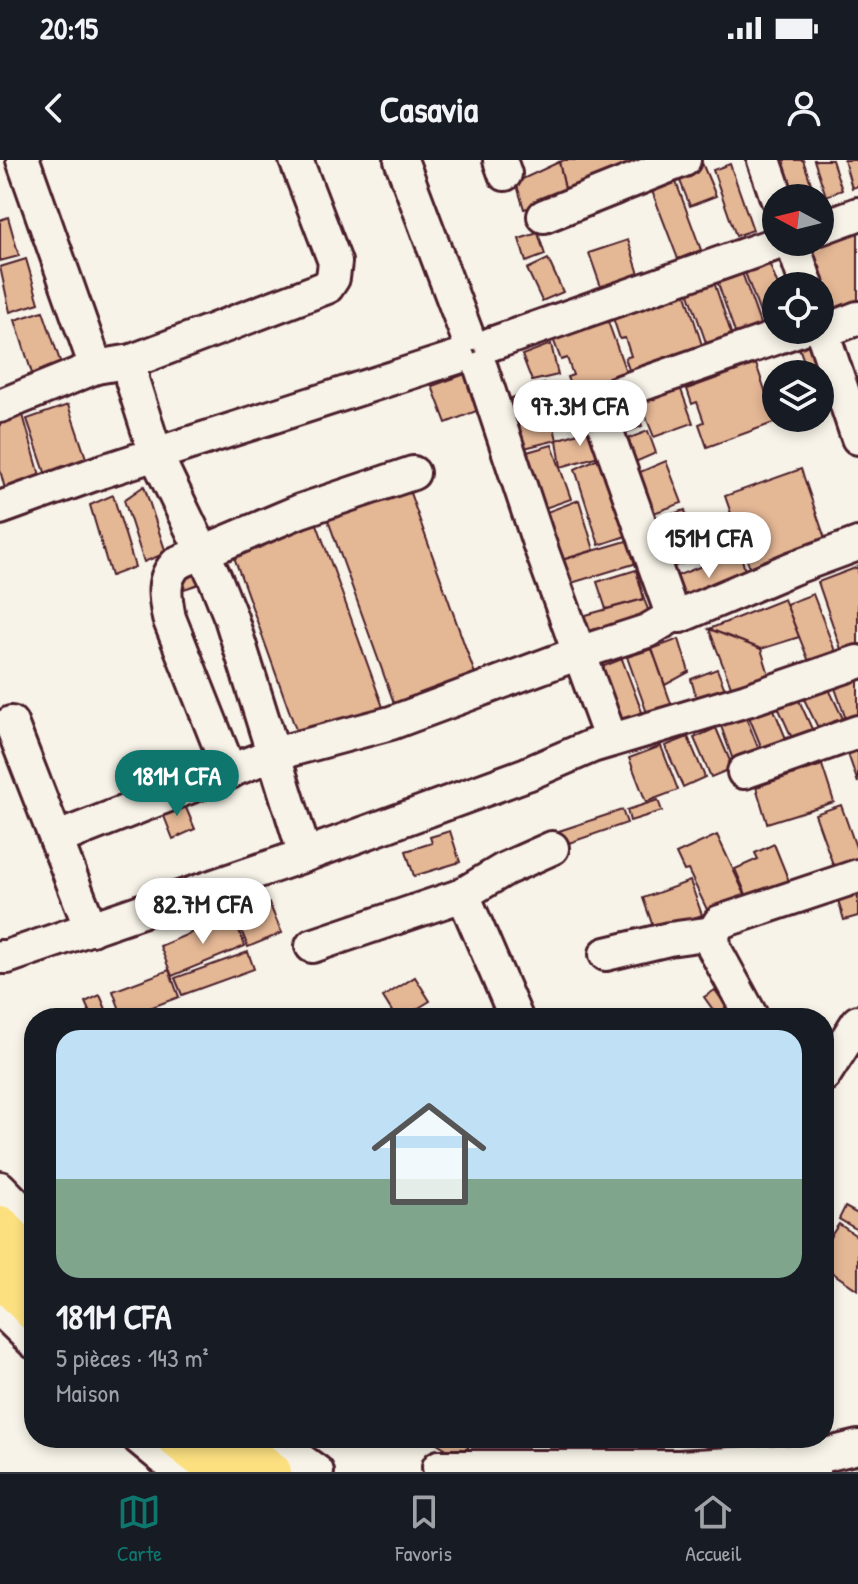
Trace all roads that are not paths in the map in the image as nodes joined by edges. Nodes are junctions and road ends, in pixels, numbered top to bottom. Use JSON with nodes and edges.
{"nodes":[{"id":1,"x":23,"y":160,"type":"edge"},
{"id":2,"x":296,"y":160,"type":"edge"},
{"id":3,"x":401,"y":160,"type":"edge"},
{"id":4,"x":684,"y":160,"type":"edge"},
{"id":5,"x":764,"y":160,"type":"edge"},
{"id":6,"x":772,"y":184,"type":"edge"},
{"id":7,"x":858,"y":214,"type":"edge"},
{"id":8,"x":544,"y":216,"type":"dead end"},
{"id":9,"x":834,"y":223,"type":"edge"},
{"id":10,"x":762,"y":249,"type":"edge"},
{"id":11,"x":858,"y":318,"type":"edge"},
{"id":12,"x":834,"y":324,"type":"edge"},
{"id":13,"x":767,"y":344,"type":"edge"},
{"id":14,"x":819,"y":344,"type":"edge"},
{"id":15,"x":474,"y":351,"type":"junction"},
{"id":16,"x":132,"y":361,"type":"junction"},
{"id":17,"x":96,"y":367,"type":"junction"},
{"id":18,"x":0,"y":406,"type":"edge"},
{"id":19,"x":858,"y":438,"type":"edge"},
{"id":20,"x":156,"y":455,"type":"junction"},
{"id":21,"x":413,"y":473,"type":"dead end"},
{"id":22,"x":0,"y":508,"type":"edge"},
{"id":23,"x":858,"y":544,"type":"edge"},
{"id":24,"x":201,"y":552,"type":"junction"},
{"id":25,"x":674,"y":615,"type":"junction"},
{"id":26,"x":579,"y":653,"type":"junction"},
{"id":27,"x":858,"y":662,"type":"edge"},
{"id":28,"x":11,"y":723,"type":"dead end"},
{"id":29,"x":858,"y":732,"type":"edge"},
{"id":30,"x":611,"y":740,"type":"junction"},
{"id":31,"x":271,"y":755,"type":"junction"},
{"id":32,"x":230,"y":772,"type":"junction"},
{"id":33,"x":744,"y":772,"type":"dead end"},
{"id":34,"x":56,"y":839,"type":"junction"},
{"id":35,"x":552,"y":848,"type":"dead end"},
{"id":36,"x":305,"y":855,"type":"junction"},
{"id":37,"x":858,"y":876,"type":"edge"},
{"id":38,"x":460,"y":896,"type":"junction"},
{"id":39,"x":91,"y":929,"type":"junction"},
{"id":40,"x":713,"y":933,"type":"junction"},
{"id":41,"x":312,"y":946,"type":"dead end"},
{"id":42,"x":606,"y":954,"type":"dead end"},
{"id":43,"x":0,"y":957,"type":"edge"},
{"id":44,"x":512,"y":1008,"type":"edge"},
{"id":45,"x":747,"y":1008,"type":"edge"},
{"id":46,"x":858,"y":1022,"type":"edge"},
{"id":47,"x":834,"y":1059,"type":"edge"},
{"id":48,"x":0,"y":1188,"type":"edge"},
{"id":49,"x":24,"y":1213,"type":"edge"},
{"id":50,"x":0,"y":1226,"type":"edge"},
{"id":51,"x":24,"y":1251,"type":"edge"},
{"id":52,"x":0,"y":1275,"type":"edge"},
{"id":53,"x":24,"y":1300,"type":"edge"},
{"id":54,"x":0,"y":1309,"type":"edge"},
{"id":55,"x":24,"y":1332,"type":"edge"},
{"id":56,"x":858,"y":1447,"type":"edge"},
{"id":57,"x":151,"y":1448,"type":"edge"},
{"id":58,"x":190,"y":1448,"type":"edge"},
{"id":59,"x":241,"y":1448,"type":"edge"},
{"id":60,"x":284,"y":1448,"type":"edge"},
{"id":61,"x":439,"y":1467,"type":"dead end"},
{"id":62,"x":804,"y":1467,"type":"edge"},
{"id":63,"x":180,"y":1472,"type":"edge"},
{"id":64,"x":220,"y":1472,"type":"edge"},
{"id":65,"x":271,"y":1472,"type":"edge"},
{"id":66,"x":317,"y":1472,"type":"edge"}],
"edges":[{"from":1,"to":17,"type":"street"},
{"from":2,"to":16,"type":"street"},
{"from":3,"to":15,"type":"street"},
{"from":4,"to":8,"type":"street"},
{"from":5,"to":6,"type":"street"},
{"from":7,"to":9,"type":"street"},
{"from":10,"to":15,"type":"street"},
{"from":11,"to":12,"type":"street"},
{"from":13,"to":25,"type":"street"},
{"from":14,"to":19,"type":"street"},
{"from":15,"to":20,"type":"street"},
{"from":15,"to":26,"type":"street"},
{"from":16,"to":17,"type":"street"},
{"from":16,"to":20,"type":"street"},
{"from":17,"to":18,"type":"street"},
{"from":20,"to":22,"type":"street"},
{"from":20,"to":24,"type":"street"},
{"from":21,"to":24,"type":"street"},
{"from":23,"to":25,"type":"street"},
{"from":24,"to":31,"type":"street"},
{"from":24,"to":32,"type":"street"},
{"from":25,"to":26,"type":"street"},
{"from":26,"to":30,"type":"street"},
{"from":26,"to":31,"type":"street"},
{"from":27,"to":30,"type":"street"},
{"from":28,"to":34,"type":"street"},
{"from":29,"to":33,"type":"street"},
{"from":30,"to":36,"type":"street"},
{"from":31,"to":32,"type":"street"},
{"from":31,"to":36,"type":"street"},
{"from":32,"to":34,"type":"street"},
{"from":34,"to":39,"type":"street"},
{"from":35,"to":38,"type":"street"},
{"from":36,"to":39,"type":"street"},
{"from":37,"to":40,"type":"street"},
{"from":38,"to":41,"type":"street"},
{"from":38,"to":44,"type":"street"},
{"from":39,"to":43,"type":"street"},
{"from":40,"to":42,"type":"street"},
{"from":40,"to":45,"type":"street"},
{"from":46,"to":47,"type":"street"},
{"from":48,"to":49,"type":"street"},
{"from":50,"to":51,"type":"main road"},
{"from":52,"to":53,"type":"main road"},
{"from":54,"to":55,"type":"street"},
{"from":56,"to":62,"type":"street"},
{"from":57,"to":63,"type":"street"},
{"from":58,"to":64,"type":"main road"},
{"from":59,"to":65,"type":"main road"},
{"from":60,"to":66,"type":"street"},
{"from":61,"to":62,"type":"street"}]}
